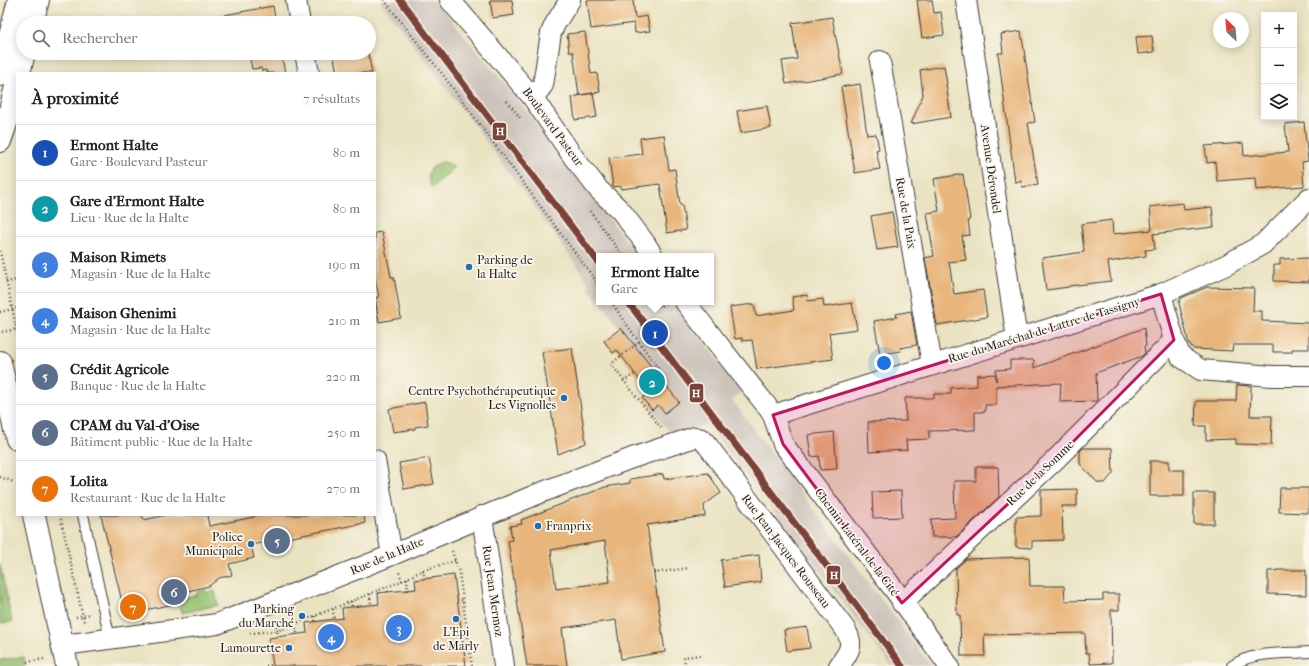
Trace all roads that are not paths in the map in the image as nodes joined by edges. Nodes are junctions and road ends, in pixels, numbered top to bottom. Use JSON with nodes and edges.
{"nodes":[{"id":1,"x":19,"y":0,"type":"edge"},
{"id":2,"x":38,"y":0,"type":"edge"},
{"id":3,"x":296,"y":0,"type":"edge"},
{"id":4,"x":450,"y":0,"type":"edge"},
{"id":5,"x":570,"y":0,"type":"edge"},
{"id":6,"x":966,"y":0,"type":"edge"},
{"id":7,"x":34,"y":16,"type":"edge"},
{"id":8,"x":299,"y":16,"type":"edge"},
{"id":9,"x":22,"y":60,"type":"edge"},
{"id":10,"x":306,"y":60,"type":"edge"},
{"id":11,"x":880,"y":60,"type":"dead end"},
{"id":12,"x":19,"y":72,"type":"edge"},
{"id":13,"x":309,"y":72,"type":"edge"},
{"id":14,"x":0,"y":75,"type":"edge"},
{"id":15,"x":16,"y":86,"type":"edge"},
{"id":16,"x":533,"y":98,"type":"junction"},
{"id":17,"x":0,"y":141,"type":"edge"},
{"id":18,"x":1303,"y":204,"type":"edge"},
{"id":19,"x":651,"y":253,"type":"edge"},
{"id":20,"x":1161,"y":294,"type":"junction"},
{"id":21,"x":688,"y":305,"type":"edge"},
{"id":22,"x":1017,"y":339,"type":"junction"},
{"id":23,"x":1174,"y":340,"type":"junction"},
{"id":24,"x":0,"y":362,"type":"edge"},
{"id":25,"x":932,"y":365,"type":"junction"},
{"id":26,"x":1309,"y":376,"type":"edge"},
{"id":27,"x":14,"y":409,"type":"edge"},
{"id":28,"x":773,"y":415,"type":"junction"},
{"id":29,"x":16,"y":428,"type":"edge"},
{"id":30,"x":702,"y":439,"type":"joint"},
{"id":31,"x":376,"y":465,"type":"edge"},
{"id":32,"x":34,"y":516,"type":"edge"},
{"id":33,"x":84,"y":516,"type":"edge"},
{"id":34,"x":482,"y":516,"type":"junction"},
{"id":35,"x":395,"y":562,"type":"junction"},
{"id":36,"x":902,"y":603,"type":"junction"},
{"id":37,"x":110,"y":639,"type":"junction"},
{"id":38,"x":1309,"y":652,"type":"edge"},
{"id":39,"x":65,"y":656,"type":"edge"},
{"id":40,"x":504,"y":666,"type":"edge"},
{"id":41,"x":839,"y":666,"type":"edge"},
{"id":42,"x":949,"y":666,"type":"edge"},
{"id":43,"x":1232,"y":666,"type":"edge"}],
"edges":[{"from":1,"to":14,"type":"main road"},
{"from":2,"to":7,"type":"main road"},
{"from":3,"to":8,"type":"street"},
{"from":4,"to":16,"type":"street","name":"Boulevard Pasteur"},
{"from":5,"to":16,"type":"street"},
{"from":6,"to":22,"type":"street","name":"Avenue Dérondel"},
{"from":9,"to":12,"type":"main road"},
{"from":10,"to":13,"type":"street"},
{"from":11,"to":25,"type":"street","name":"Rue de la Paix"},
{"from":15,"to":17,"type":"main road"},
{"from":16,"to":19,"type":"street","name":"Boulevard Pasteur"},
{"from":18,"to":20,"type":"street","name":"Rue du Maréchal de Lattre de Tassigny"},
{"from":20,"to":22,"type":"street","name":"Rue du Maréchal de Lattre de Tassigny"},
{"from":20,"to":23,"type":"street"},
{"from":21,"to":28,"type":"street"},
{"from":22,"to":25,"type":"street","name":"Rue du Maréchal de Lattre de Tassigny"},
{"from":23,"to":26,"type":"street"},
{"from":23,"to":36,"type":"street","name":"Rue de la Somme"},
{"from":24,"to":27,"type":"main road"},
{"from":25,"to":28,"type":"street","name":"Rue du Maréchal de Lattre de Tassigny"},
{"from":27,"to":29,"type":"main road"},
{"from":28,"to":36,"type":"street","name":"Chemin Latéral de la Cité"},
{"from":30,"to":34,"type":"street","name":"Rue de la Halte"},
{"from":30,"to":41,"type":"street","name":"Rue Jean-Jacques Rousseau"},
{"from":31,"to":35,"type":"street"},
{"from":32,"to":39,"type":"main road"},
{"from":33,"to":37,"type":"lane"},
{"from":34,"to":35,"type":"street","name":"Rue de la Halte"},
{"from":34,"to":40,"type":"street","name":"Rue Jean Mermoz"},
{"from":35,"to":37,"type":"street","name":"Rue de la Halte"},
{"from":36,"to":42,"type":"street","name":"Chemin Latéral de la Cité"},
{"from":37,"to":39,"type":"street","name":"Rue de la Halte"},
{"from":38,"to":43,"type":"lane"}]}
